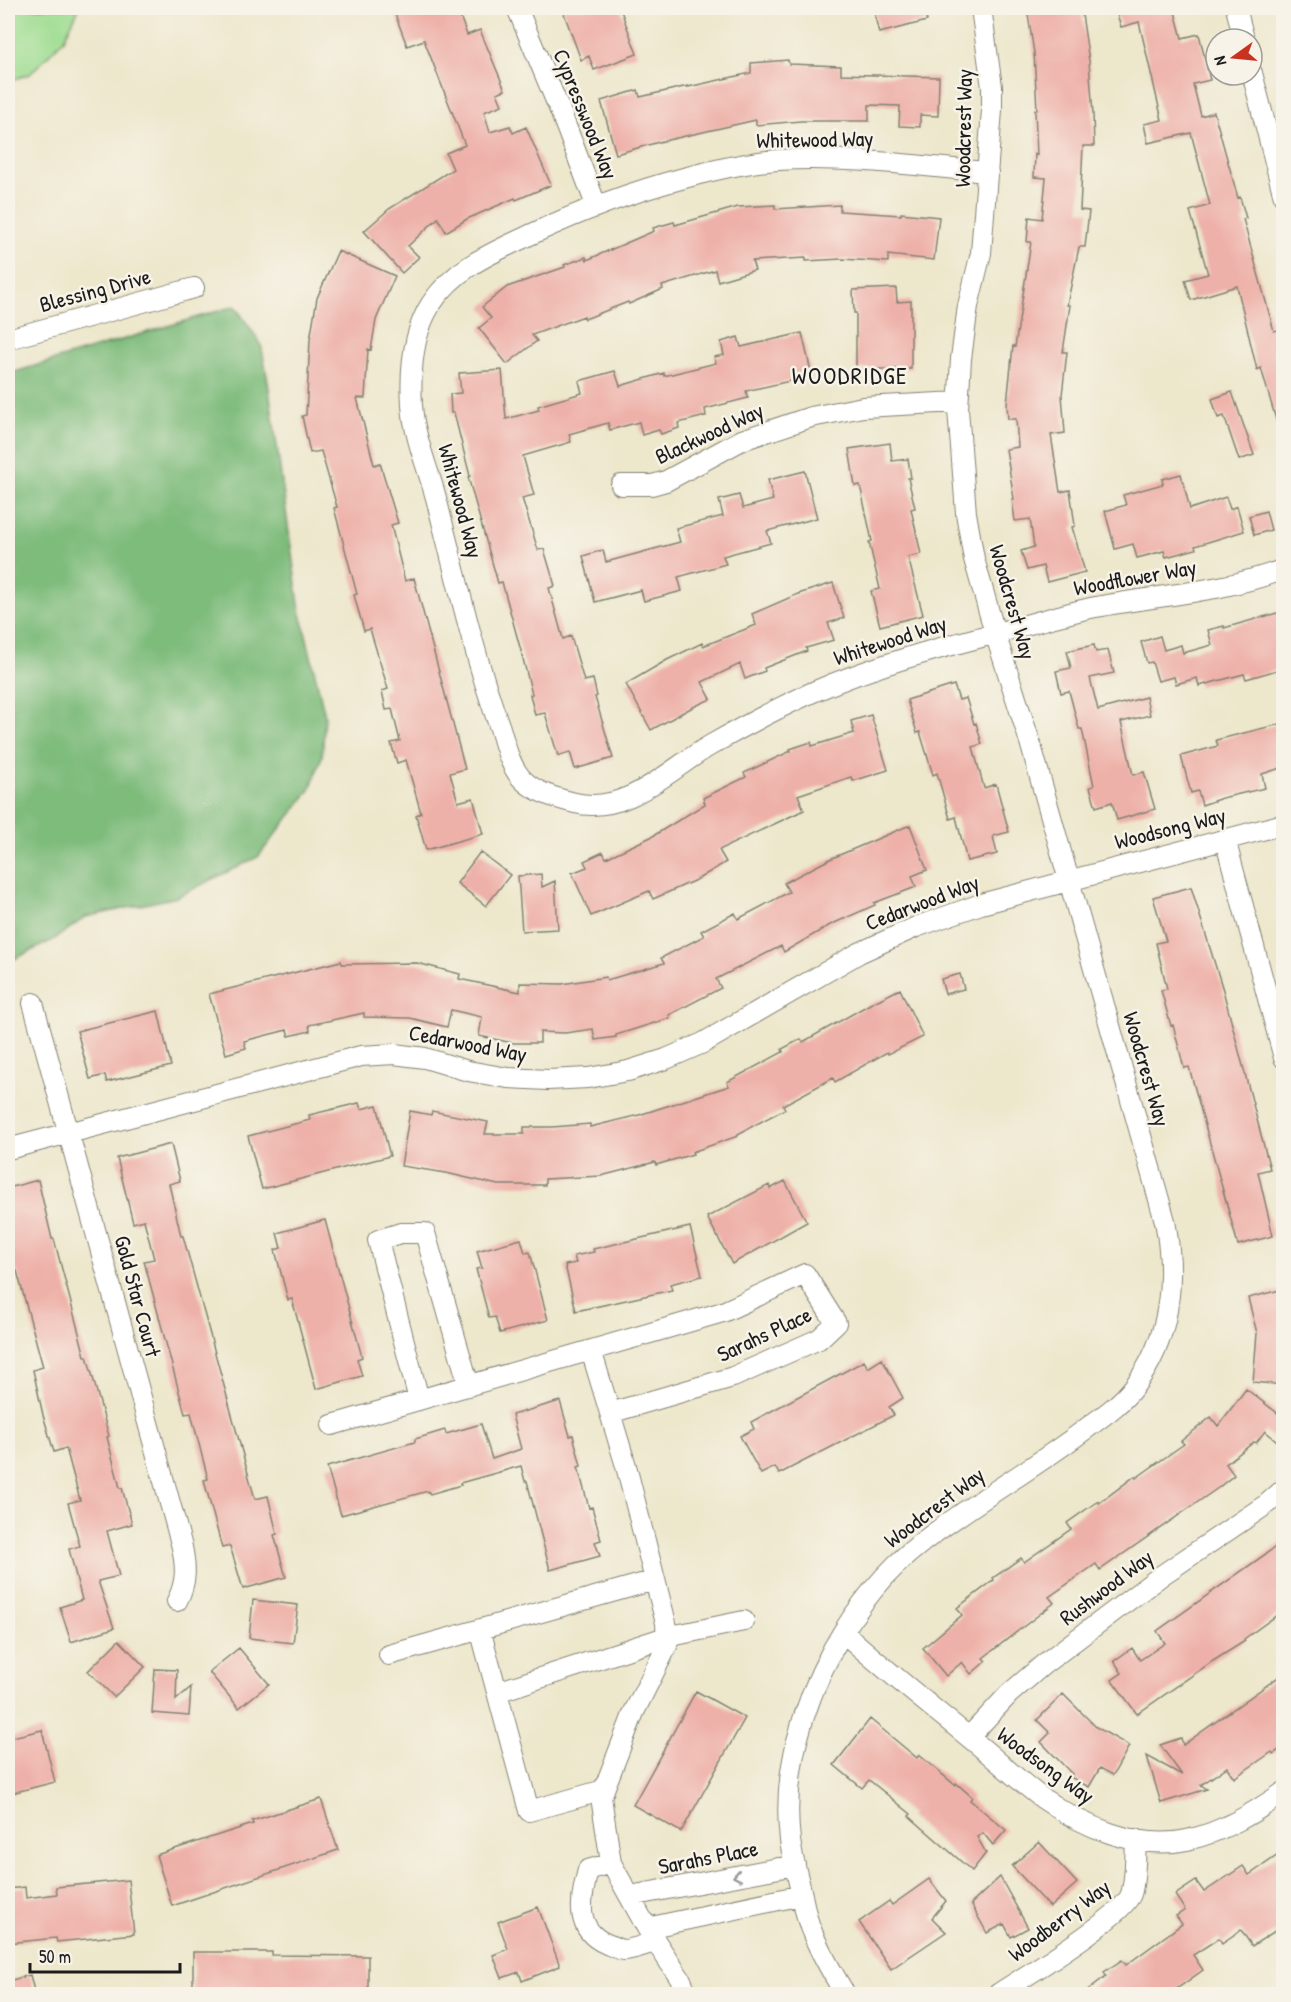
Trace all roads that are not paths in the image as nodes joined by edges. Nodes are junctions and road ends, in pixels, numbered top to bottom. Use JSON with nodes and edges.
{"nodes":[{"id":1,"x":517,"y":8,"type":"edge"},
{"id":2,"x":981,"y":8,"type":"edge"},
{"id":3,"x":1236,"y":8,"type":"edge"},
{"id":4,"x":1241,"y":27,"type":"edge"},
{"id":5,"x":1256,"y":87,"type":"edge"},
{"id":6,"x":987,"y":172,"type":"junction"},
{"id":7,"x":1284,"y":197,"type":"edge"},
{"id":8,"x":596,"y":205,"type":"junction"},
{"id":9,"x":194,"y":288,"type":"dead end"},
{"id":10,"x":8,"y":339,"type":"edge"},
{"id":11,"x":958,"y":402,"type":"junction"},
{"id":12,"x":621,"y":485,"type":"dead end"},
{"id":13,"x":1284,"y":569,"type":"edge"},
{"id":14,"x":995,"y":633,"type":"junction"},
{"id":15,"x":1284,"y":824,"type":"edge"},
{"id":16,"x":1225,"y":839,"type":"junction"},
{"id":17,"x":1069,"y":879,"type":"junction"},
{"id":18,"x":33,"y":1004,"type":"dead end"},
{"id":19,"x":1284,"y":1058,"type":"edge"},
{"id":20,"x":69,"y":1133,"type":"junction"},
{"id":21,"x":8,"y":1149,"type":"edge"},
{"id":22,"x":591,"y":1350,"type":"junction"},
{"id":23,"x":469,"y":1386,"type":"junction"},
{"id":24,"x":418,"y":1400,"type":"junction"},
{"id":25,"x":610,"y":1413,"type":"junction"},
{"id":26,"x":332,"y":1425,"type":"dead end"},
{"id":27,"x":1284,"y":1489,"type":"edge"},
{"id":28,"x":655,"y":1580,"type":"junction"},
{"id":29,"x":177,"y":1601,"type":"dead end"},
{"id":30,"x":744,"y":1621,"type":"dead end"},
{"id":31,"x":480,"y":1629,"type":"junction"},
{"id":32,"x":843,"y":1632,"type":"junction"},
{"id":33,"x":666,"y":1637,"type":"junction"},
{"id":34,"x":389,"y":1655,"type":"dead end"},
{"id":35,"x":497,"y":1692,"type":"junction"},
{"id":36,"x":969,"y":1737,"type":"junction"},
{"id":37,"x":604,"y":1790,"type":"junction"},
{"id":38,"x":1284,"y":1792,"type":"edge"},
{"id":39,"x":1136,"y":1839,"type":"junction"},
{"id":40,"x":610,"y":1863,"type":"junction"},
{"id":41,"x":795,"y":1865,"type":"junction"},
{"id":42,"x":802,"y":1895,"type":"junction"},
{"id":43,"x":630,"y":1896,"type":"junction"},
{"id":44,"x":652,"y":1935,"type":"junction"},
{"id":45,"x":687,"y":1995,"type":"edge"},
{"id":46,"x":845,"y":1995,"type":"edge"},
{"id":47,"x":998,"y":1995,"type":"edge"}],
"edges":[{"from":1,"to":8,"type":"street","name":"Cypresswood Way"},
{"from":2,"to":6,"type":"street","name":"Woodcrest Way"},
{"from":3,"to":4,"type":"street"},
{"from":5,"to":7,"type":"street"},
{"from":6,"to":8,"type":"street","name":"Whitewood Way"},
{"from":6,"to":11,"type":"street","name":"Woodcrest Way"},
{"from":8,"to":14,"type":"street","name":"Whitewood Way"},
{"from":9,"to":10,"type":"street","name":"Blessing Drive"},
{"from":11,"to":12,"type":"street","name":"Blackwood Way"},
{"from":11,"to":14,"type":"street","name":"Woodcrest Way"},
{"from":13,"to":14,"type":"street","name":"Woodflower Way"},
{"from":14,"to":17,"type":"street","name":"Woodcrest Way"},
{"from":15,"to":16,"type":"street","name":"Woodsong Way"},
{"from":16,"to":17,"type":"street","name":"Woodsong Way"},
{"from":16,"to":19,"type":"street"},
{"from":17,"to":20,"type":"street","name":"Cedarwood Way"},
{"from":17,"to":32,"type":"street","name":"Woodcrest Way"},
{"from":18,"to":20,"type":"street","name":"Gold Star Court"},
{"from":20,"to":21,"type":"street","name":"Cedarwood Way"},
{"from":20,"to":29,"type":"street","name":"Gold Star Court"},
{"from":22,"to":23,"type":"street","name":"Sarahs Place"},
{"from":22,"to":25,"type":"street"},
{"from":22,"to":25,"type":"street","name":"Sarahs Place"},
{"from":23,"to":24,"type":"street","name":"Sarahs Place"},
{"from":23,"to":24,"type":"street"},
{"from":24,"to":26,"type":"street","name":"Sarahs Place"},
{"from":25,"to":28,"type":"street"},
{"from":27,"to":36,"type":"street","name":"Rushwood Way"},
{"from":28,"to":31,"type":"street"},
{"from":28,"to":33,"type":"street"},
{"from":30,"to":33,"type":"street"},
{"from":31,"to":34,"type":"street"},
{"from":31,"to":35,"type":"street"},
{"from":32,"to":36,"type":"street","name":"Woodsong Way"},
{"from":32,"to":41,"type":"street","name":"Woodcrest Way"},
{"from":33,"to":35,"type":"street"},
{"from":33,"to":37,"type":"street"},
{"from":35,"to":37,"type":"street"},
{"from":36,"to":39,"type":"street","name":"Woodsong Way"},
{"from":37,"to":40,"type":"street"},
{"from":38,"to":39,"type":"street","name":"Woodsong Way"},
{"from":39,"to":47,"type":"street","name":"Woodberry Way"},
{"from":40,"to":43,"type":"street"},
{"from":40,"to":44,"type":"street"},
{"from":41,"to":42,"type":"street","name":"Woodcrest Way"},
{"from":41,"to":43,"type":"street","name":"Sarahs Place","one_way":true},
{"from":42,"to":44,"type":"street"},
{"from":42,"to":46,"type":"street","name":"Woodcrest Way"},
{"from":43,"to":44,"type":"street"},
{"from":44,"to":45,"type":"street"}]}
